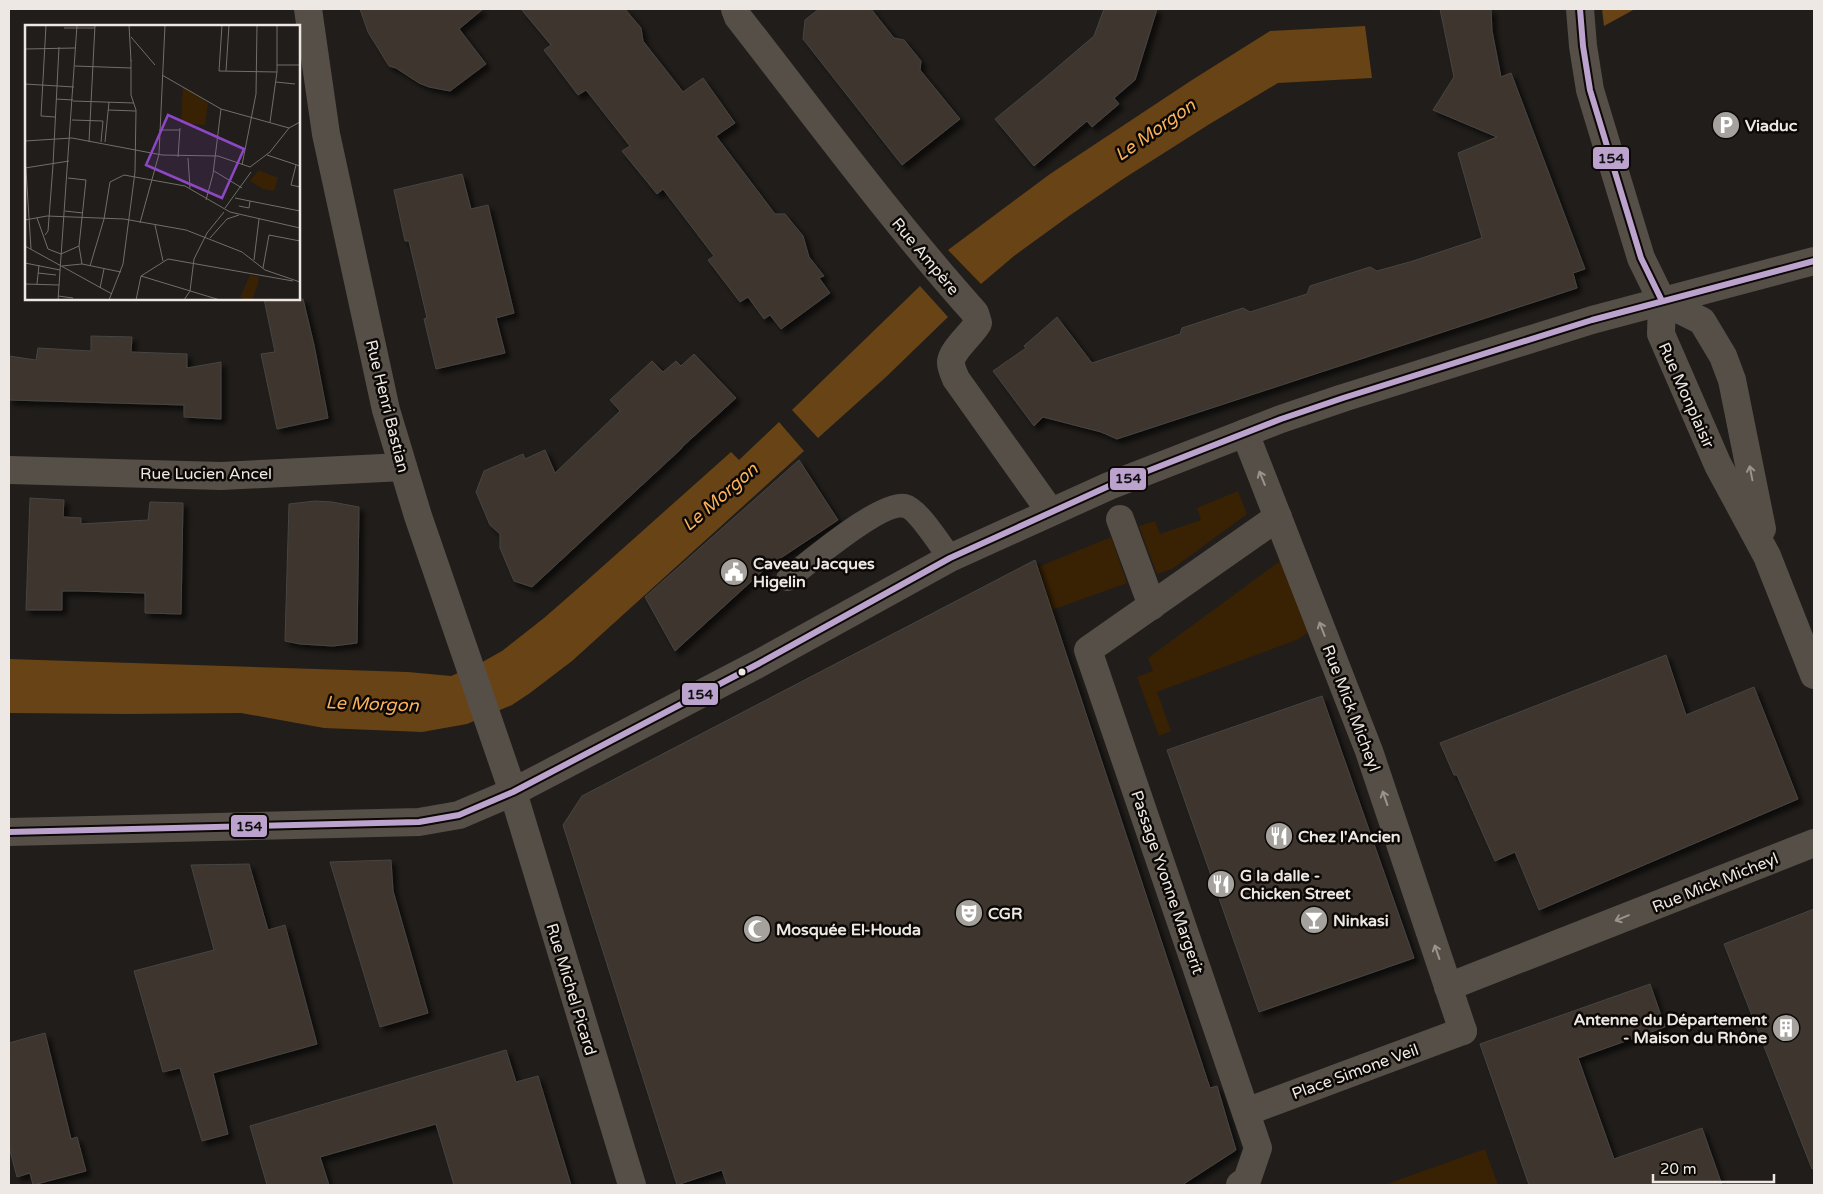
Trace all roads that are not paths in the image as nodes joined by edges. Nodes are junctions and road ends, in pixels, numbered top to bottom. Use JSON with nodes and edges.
{"nodes":[{"id":1,"x":308,"y":9,"type":"edge"},
{"id":2,"x":735,"y":9,"type":"edge"},
{"id":3,"x":1580,"y":9,"type":"edge"},
{"id":4,"x":1814,"y":261,"type":"edge"},
{"id":5,"x":1662,"y":301,"type":"junction"},
{"id":6,"x":1245,"y":433,"type":"junction"},
{"id":7,"x":403,"y":467,"type":"junction"},
{"id":8,"x":9,"y":470,"type":"edge"},
{"id":9,"x":1050,"y":511,"type":"junction"},
{"id":10,"x":1278,"y":517,"type":"junction"},
{"id":11,"x":1120,"y":518,"type":"dead end"},
{"id":12,"x":1768,"y":556,"type":"junction"},
{"id":13,"x":950,"y":558,"type":"junction"},
{"id":14,"x":788,"y":579,"type":"dead end"},
{"id":15,"x":1152,"y":606,"type":"junction"},
{"id":16,"x":1814,"y":675,"type":"edge"},
{"id":17,"x":513,"y":792,"type":"junction"},
{"id":18,"x":9,"y":832,"type":"edge"},
{"id":19,"x":1814,"y":843,"type":"edge"},
{"id":20,"x":1448,"y":987,"type":"junction"},
{"id":21,"x":1463,"y":1031,"type":"joint"},
{"id":22,"x":1246,"y":1112,"type":"junction"},
{"id":23,"x":632,"y":1185,"type":"edge"},
{"id":24,"x":1240,"y":1185,"type":"edge"}],
"edges":[{"from":1,"to":7,"type":"street","name":"Rue Henri Bastian"},
{"from":2,"to":9,"type":"street","name":"Rue Ampère"},
{"from":3,"to":5,"type":"street"},
{"from":4,"to":5,"type":"street"},
{"from":5,"to":6,"type":"street"},
{"from":5,"to":12,"type":"street","name":"Rue Monplaisir"},
{"from":12,"to":5,"type":"street","name":"Rue Monplaisir","one_way":true},
{"from":6,"to":9,"type":"street"},
{"from":10,"to":6,"type":"street","name":"Rue Mick Micheyl","one_way":true},
{"from":7,"to":8,"type":"street","name":"Rue Lucien Ancel"},
{"from":7,"to":17,"type":"street","name":"Rue Henri Bastian"},
{"from":9,"to":13,"type":"street"},
{"from":10,"to":15,"type":"street","name":"Passage Yvonne Margerit"},
{"from":20,"to":10,"type":"street","name":"Rue Mick Micheyl","one_way":true},
{"from":11,"to":15,"type":"street"},
{"from":12,"to":16,"type":"street","name":"Rue Monplaisir"},
{"from":13,"to":14,"type":"lane"},
{"from":13,"to":17,"type":"street"},
{"from":15,"to":22,"type":"street","name":"Passage Yvonne Margerit"},
{"from":17,"to":18,"type":"street"},
{"from":17,"to":23,"type":"street","name":"Rue Michel Picard"},
{"from":19,"to":20,"type":"street","name":"Rue Mick Micheyl","one_way":true},
{"from":20,"to":21,"type":"street","name":"Rue Mick Micheyl"},
{"from":21,"to":22,"type":"street","name":"Place Simone Veil"},
{"from":22,"to":24,"type":"street","name":"Passage Yvonne Margerit"}]}
